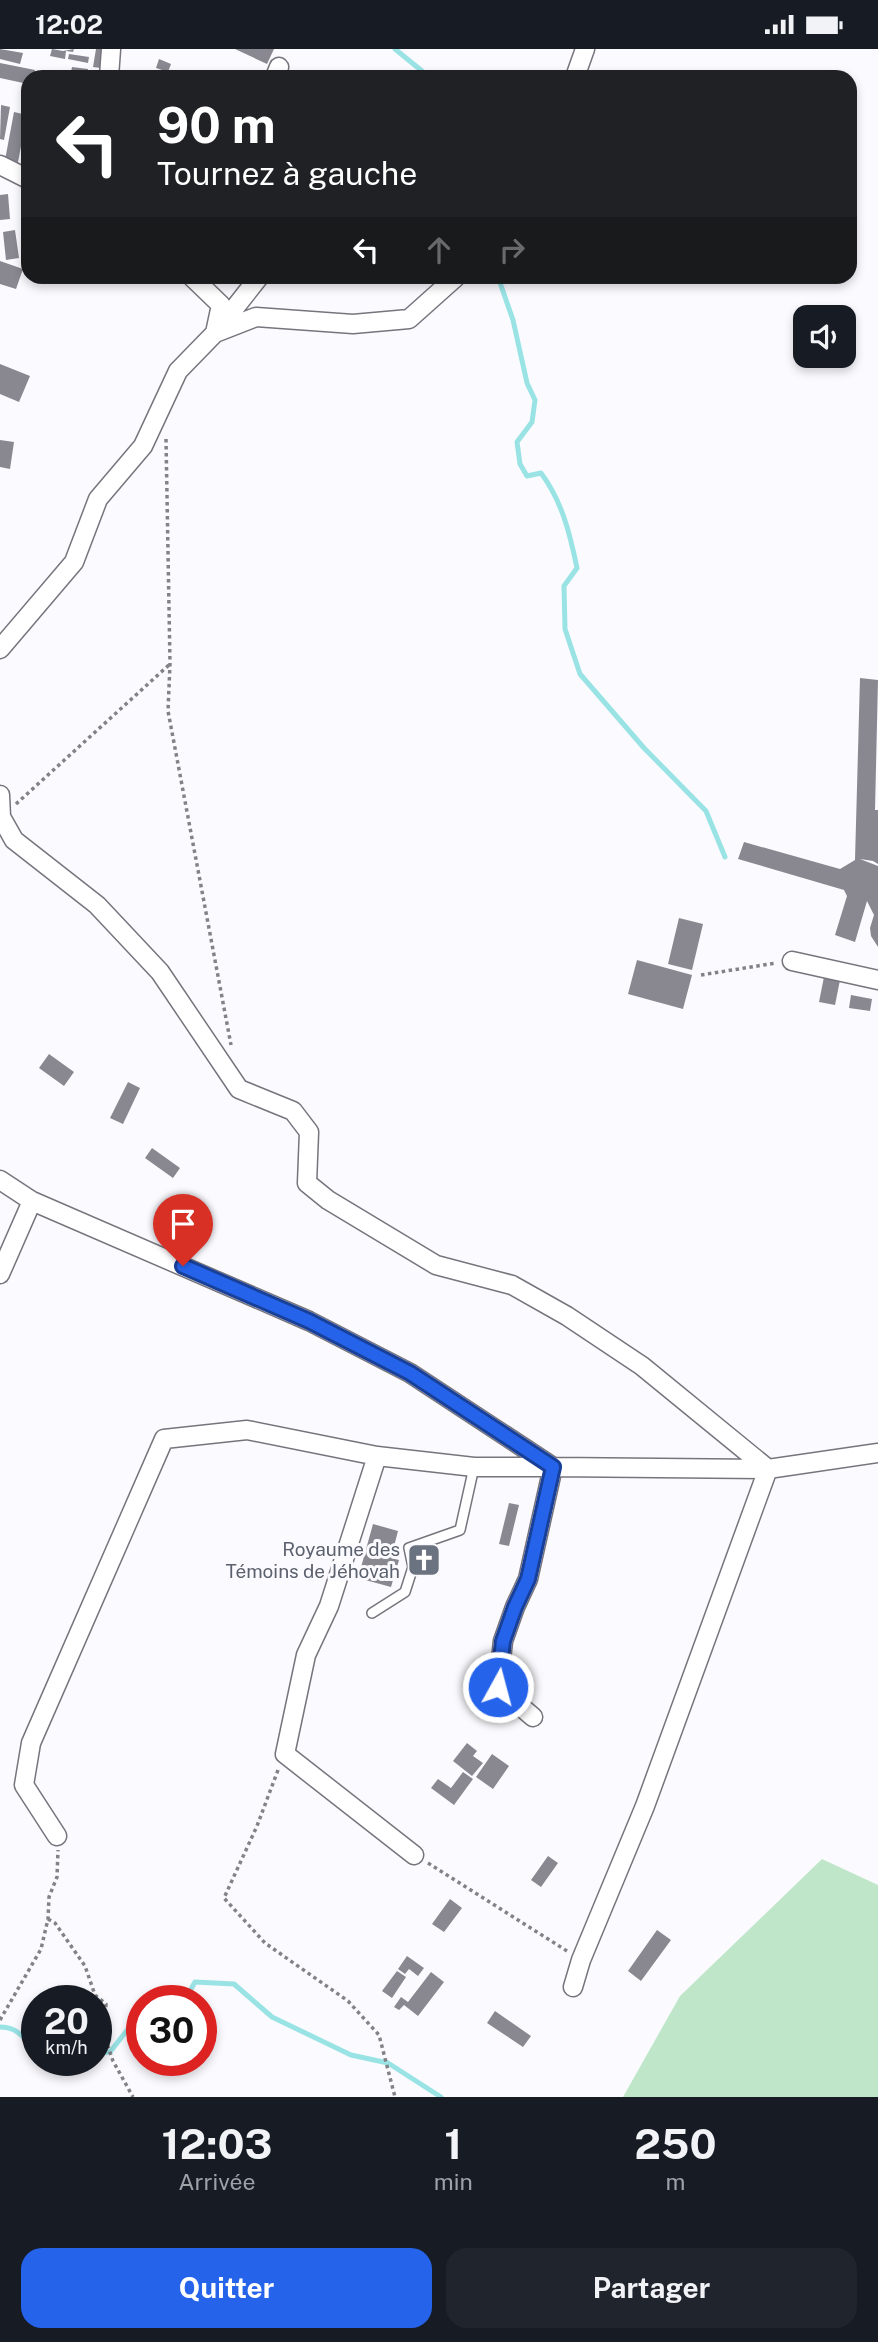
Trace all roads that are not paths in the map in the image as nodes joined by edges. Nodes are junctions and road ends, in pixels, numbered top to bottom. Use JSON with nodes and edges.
{"nodes":[{"id":1,"x":111,"y":49,"type":"edge"},
{"id":2,"x":585,"y":49,"type":"edge"},
{"id":3,"x":110,"y":70,"type":"edge"},
{"id":4,"x":578,"y":70,"type":"edge"},
{"id":5,"x":0,"y":165,"type":"edge"},
{"id":6,"x":21,"y":176,"type":"edge"},
{"id":7,"x":199,"y":284,"type":"edge"},
{"id":8,"x":254,"y":284,"type":"edge"},
{"id":9,"x":448,"y":284,"type":"edge"},
{"id":10,"x":215,"y":333,"type":"junction"},
{"id":11,"x":0,"y":649,"type":"edge"},
{"id":12,"x":0,"y":795,"type":"edge"},
{"id":13,"x":1,"y":818,"type":"edge"},
{"id":14,"x":792,"y":961,"type":"road end"},
{"id":15,"x":878,"y":980,"type":"edge"},
{"id":16,"x":0,"y":1180,"type":"edge"},
{"id":17,"x":32,"y":1201,"type":"junction"},
{"id":18,"x":0,"y":1274,"type":"edge"},
{"id":19,"x":878,"y":1453,"type":"edge"},
{"id":20,"x":377,"y":1456,"type":"junction"},
{"id":21,"x":474,"y":1467,"type":"junction"},
{"id":22,"x":553,"y":1467,"type":"junction"},
{"id":23,"x":768,"y":1469,"type":"junction"},
{"id":24,"x":372,"y":1613,"type":"dead end"},
{"id":25,"x":533,"y":1717,"type":"dead end"},
{"id":26,"x":57,"y":1836,"type":"road end"},
{"id":27,"x":414,"y":1855,"type":"road end"},
{"id":28,"x":573,"y":1987,"type":"dead end"}],
"edges":[{"from":1,"to":3,"type":"street"},
{"from":2,"to":4,"type":"street"},
{"from":5,"to":6,"type":"street"},
{"from":7,"to":10,"type":"street"},
{"from":8,"to":10,"type":"street"},
{"from":9,"to":10,"type":"street"},
{"from":10,"to":11,"type":"street"},
{"from":12,"to":13,"type":"street"},
{"from":13,"to":23,"type":"street"},
{"from":14,"to":15,"type":"street"},
{"from":16,"to":17,"type":"street"},
{"from":17,"to":18,"type":"street"},
{"from":17,"to":22,"type":"street"},
{"from":19,"to":23,"type":"street"},
{"from":20,"to":21,"type":"street"},
{"from":20,"to":26,"type":"street"},
{"from":20,"to":27,"type":"street"},
{"from":21,"to":22,"type":"street"},
{"from":21,"to":24,"type":"lane"},
{"from":22,"to":23,"type":"street"},
{"from":22,"to":25,"type":"street"},
{"from":23,"to":28,"type":"street"}]}
